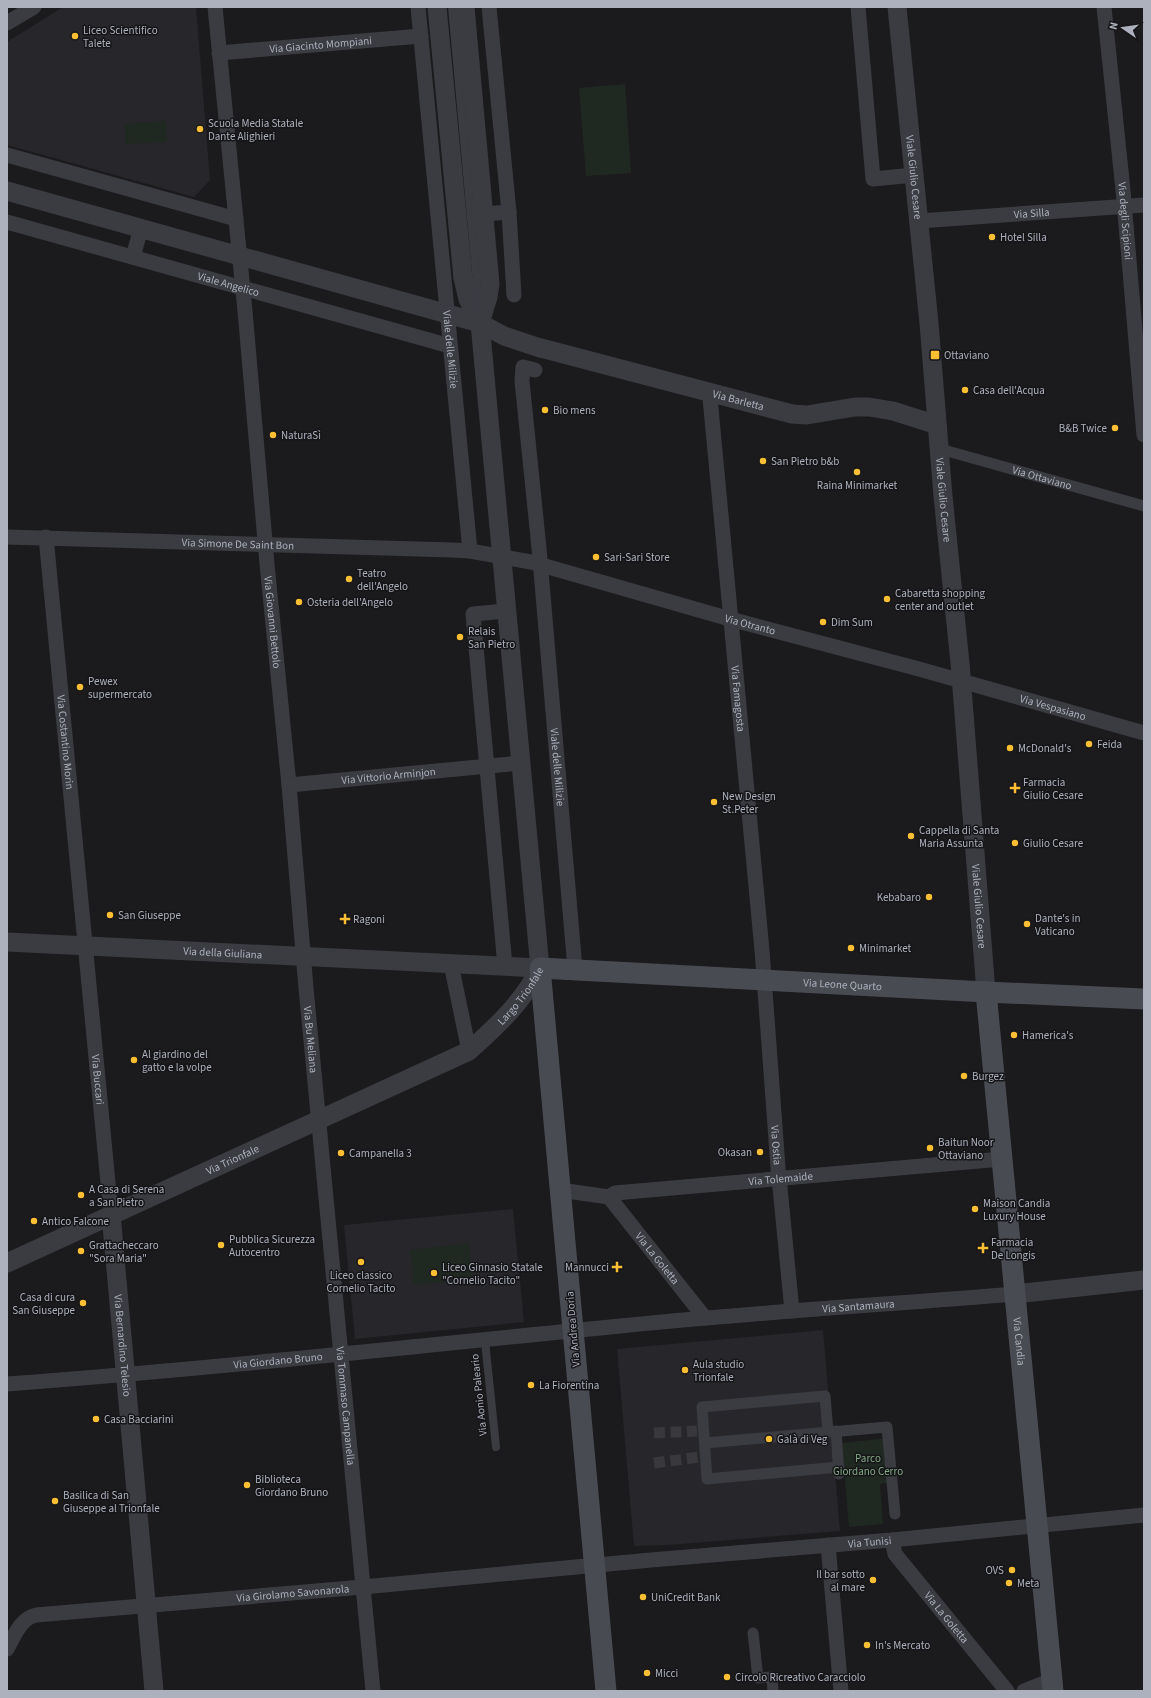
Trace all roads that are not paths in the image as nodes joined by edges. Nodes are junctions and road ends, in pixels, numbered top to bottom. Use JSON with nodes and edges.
{"nodes":[{"id":1,"x":34,"y":7,"type":"edge"},
{"id":2,"x":215,"y":7,"type":"edge"},
{"id":3,"x":418,"y":7,"type":"edge"},
{"id":4,"x":437,"y":7,"type":"edge"},
{"id":5,"x":452,"y":7,"type":"edge"},
{"id":6,"x":465,"y":7,"type":"edge"},
{"id":7,"x":489,"y":7,"type":"edge"},
{"id":8,"x":858,"y":7,"type":"edge"},
{"id":9,"x":897,"y":7,"type":"edge"},
{"id":10,"x":1104,"y":7,"type":"edge"},
{"id":11,"x":7,"y":23,"type":"edge"},
{"id":12,"x":421,"y":36,"type":"junction"},
{"id":13,"x":219,"y":54,"type":"junction"},
{"id":14,"x":441,"y":147,"type":"junction"},
{"id":15,"x":7,"y":155,"type":"edge"},
{"id":16,"x":914,"y":176,"type":"junction"},
{"id":17,"x":7,"y":191,"type":"edge"},
{"id":18,"x":1144,"y":205,"type":"edge"},
{"id":19,"x":1124,"y":206,"type":"junction"},
{"id":20,"x":509,"y":212,"type":"junction"},
{"id":21,"x":483,"y":214,"type":"junction"},
{"id":22,"x":236,"y":219,"type":"junction"},
{"id":23,"x":919,"y":221,"type":"junction"},
{"id":24,"x":7,"y":222,"type":"edge"},
{"id":25,"x":141,"y":228,"type":"junction"},
{"id":26,"x":239,"y":255,"type":"junction"},
{"id":27,"x":133,"y":257,"type":"junction"},
{"id":28,"x":243,"y":288,"type":"junction"},
{"id":29,"x":514,"y":295,"type":"dead end"},
{"id":30,"x":448,"y":314,"type":"junction"},
{"id":31,"x":480,"y":323,"type":"junction"},
{"id":32,"x":450,"y":346,"type":"junction"},
{"id":33,"x":529,"y":369,"type":"dead end"},
{"id":34,"x":710,"y":398,"type":"dead end"},
{"id":35,"x":712,"y":419,"type":"joint"},
{"id":36,"x":937,"y":425,"type":"junction"},
{"id":37,"x":1144,"y":435,"type":"edge"},
{"id":38,"x":940,"y":450,"type":"junction"},
{"id":39,"x":1144,"y":506,"type":"edge"},
{"id":40,"x":7,"y":537,"type":"edge"},
{"id":41,"x":46,"y":537,"type":"junction"},
{"id":42,"x":266,"y":545,"type":"junction"},
{"id":43,"x":470,"y":551,"type":"junction"},
{"id":44,"x":501,"y":557,"type":"junction"},
{"id":45,"x":540,"y":565,"type":"junction"},
{"id":46,"x":506,"y":611,"type":"junction"},
{"id":47,"x":730,"y":620,"type":"junction"},
{"id":48,"x":962,"y":682,"type":"junction"},
{"id":49,"x":1144,"y":733,"type":"edge"},
{"id":50,"x":520,"y":763,"type":"junction"},
{"id":51,"x":487,"y":766,"type":"junction"},
{"id":52,"x":289,"y":785,"type":"junction"},
{"id":53,"x":7,"y":942,"type":"edge"},
{"id":54,"x":85,"y":946,"type":"junction"},
{"id":55,"x":304,"y":957,"type":"junction"},
{"id":56,"x":445,"y":964,"type":"junction"},
{"id":57,"x":505,"y":966,"type":"junction"},
{"id":58,"x":540,"y":968,"type":"junction"},
{"id":59,"x":575,"y":969,"type":"junction"},
{"id":60,"x":764,"y":979,"type":"junction"},
{"id":61,"x":986,"y":992,"type":"junction"},
{"id":62,"x":1144,"y":998,"type":"edge"},
{"id":63,"x":464,"y":1054,"type":"junction"},
{"id":64,"x":319,"y":1121,"type":"junction"},
{"id":65,"x":1002,"y":1159,"type":"junction"},
{"id":66,"x":779,"y":1178,"type":"junction"},
{"id":67,"x":560,"y":1190,"type":"junction"},
{"id":68,"x":609,"y":1197,"type":"junction"},
{"id":69,"x":110,"y":1214,"type":"junction"},
{"id":70,"x":7,"y":1263,"type":"edge"},
{"id":71,"x":1144,"y":1280,"type":"edge"},
{"id":72,"x":1015,"y":1294,"type":"junction"},
{"id":73,"x":792,"y":1311,"type":"junction"},
{"id":74,"x":705,"y":1318,"type":"junction"},
{"id":75,"x":573,"y":1331,"type":"junction"},
{"id":76,"x":485,"y":1341,"type":"junction"},
{"id":77,"x":341,"y":1355,"type":"junction"},
{"id":78,"x":126,"y":1375,"type":"junction"},
{"id":79,"x":7,"y":1384,"type":"edge"},
{"id":80,"x":832,"y":1432,"type":"junction"},
{"id":81,"x":705,"y":1443,"type":"junction"},
{"id":82,"x":496,"y":1447,"type":"dead end"},
{"id":83,"x":895,"y":1514,"type":"dead end"},
{"id":84,"x":1144,"y":1515,"type":"edge"},
{"id":85,"x":1037,"y":1525,"type":"junction"},
{"id":86,"x":892,"y":1540,"type":"junction"},
{"id":87,"x":828,"y":1545,"type":"junction"},
{"id":88,"x":595,"y":1565,"type":"junction"},
{"id":89,"x":363,"y":1587,"type":"junction"},
{"id":90,"x":146,"y":1606,"type":"junction"},
{"id":91,"x":753,"y":1633,"type":"dead end"},
{"id":92,"x":7,"y":1649,"type":"edge"},
{"id":93,"x":1052,"y":1686,"type":"edge"},
{"id":94,"x":154,"y":1691,"type":"edge"},
{"id":95,"x":373,"y":1691,"type":"edge"},
{"id":96,"x":606,"y":1691,"type":"edge"},
{"id":97,"x":773,"y":1691,"type":"edge"},
{"id":98,"x":841,"y":1691,"type":"edge"},
{"id":99,"x":1007,"y":1691,"type":"edge"},
{"id":100,"x":1024,"y":1691,"type":"edge"}],
"edges":[{"from":1,"to":11,"type":"street"},
{"from":2,"to":13,"type":"street","name":"Via Giovanni Bettolo"},
{"from":3,"to":12,"type":"street","name":"Viale delle Milizie"},
{"from":4,"to":14,"type":"street","name":"Viale delle Milizie"},
{"from":5,"to":31,"type":"lane","name":"Viale delle Milizie"},
{"from":6,"to":21,"type":"street","name":"Viale delle Milizie"},
{"from":7,"to":20,"type":"street"},
{"from":8,"to":16,"type":"street"},
{"from":9,"to":16,"type":"street","name":"Viale Giulio Cesare"},
{"from":10,"to":19,"type":"street","name":"Via degli Scipioni"},
{"from":12,"to":13,"type":"street","name":"Via Giacinto Mompiani"},
{"from":12,"to":14,"type":"street","name":"Viale delle Milizie"},
{"from":13,"to":22,"type":"street","name":"Via Giovanni Bettolo"},
{"from":14,"to":30,"type":"street","name":"Viale delle Milizie"},
{"from":14,"to":31,"type":"street","name":"Viale delle Milizie"},
{"from":15,"to":22,"type":"street"},
{"from":16,"to":23,"type":"street","name":"Viale Giulio Cesare"},
{"from":17,"to":25,"type":"street"},
{"from":18,"to":19,"type":"street","name":"Via Silla"},
{"from":19,"to":23,"type":"street","name":"Via Silla"},
{"from":19,"to":37,"type":"street","name":"Via degli Scipioni"},
{"from":20,"to":21,"type":"street"},
{"from":20,"to":29,"type":"street"},
{"from":21,"to":31,"type":"street","name":"Viale delle Milizie"},
{"from":22,"to":26,"type":"street","name":"Via Giovanni Bettolo"},
{"from":23,"to":36,"type":"street","name":"Viale Giulio Cesare"},
{"from":24,"to":27,"type":"street","name":"Viale Angelico"},
{"from":25,"to":26,"type":"street"},
{"from":25,"to":27,"type":"street"},
{"from":26,"to":28,"type":"street","name":"Via Giovanni Bettolo"},
{"from":26,"to":30,"type":"street"},
{"from":27,"to":28,"type":"street","name":"Viale Angelico"},
{"from":28,"to":32,"type":"street","name":"Viale Angelico"},
{"from":28,"to":42,"type":"street","name":"Via Giovanni Bettolo"},
{"from":30,"to":31,"type":"street","name":"Via Barletta"},
{"from":30,"to":32,"type":"street","name":"Viale delle Milizie"},
{"from":31,"to":36,"type":"street","name":"Via Barletta"},
{"from":31,"to":44,"type":"street","name":"Viale delle Milizie"},
{"from":32,"to":43,"type":"street","name":"Viale delle Milizie"},
{"from":33,"to":45,"type":"street","name":"Viale delle Milizie"},
{"from":34,"to":35,"type":"street","name":"Via Barletta"},
{"from":35,"to":47,"type":"street","name":"Via Famagosta"},
{"from":36,"to":38,"type":"street","name":"Viale Giulio Cesare"},
{"from":38,"to":39,"type":"street","name":"Via Ottaviano"},
{"from":38,"to":48,"type":"street","name":"Viale Giulio Cesare"},
{"from":40,"to":41,"type":"street","name":"Via Simone De Saint Bon"},
{"from":41,"to":42,"type":"street","name":"Via Simone De Saint Bon"},
{"from":41,"to":54,"type":"street","name":"Via Costantino Morin"},
{"from":42,"to":43,"type":"street","name":"Via Simone De Saint Bon"},
{"from":42,"to":52,"type":"street","name":"Via Giovanni Bettolo"},
{"from":43,"to":44,"type":"street","name":"Via Simone De Saint Bon"},
{"from":44,"to":45,"type":"street"},
{"from":44,"to":46,"type":"street","name":"Viale delle Milizie"},
{"from":45,"to":47,"type":"street","name":"Via Otranto"},
{"from":45,"to":59,"type":"street","name":"Viale delle Milizie"},
{"from":46,"to":50,"type":"street","name":"Viale delle Milizie"},
{"from":46,"to":51,"type":"street"},
{"from":47,"to":48,"type":"street","name":"Via Otranto"},
{"from":47,"to":60,"type":"street","name":"Via Famagosta"},
{"from":48,"to":49,"type":"street","name":"Via Vespasiano"},
{"from":48,"to":61,"type":"street","name":"Viale Giulio Cesare"},
{"from":50,"to":51,"type":"street","name":"Via Vittorio Arminjon"},
{"from":50,"to":58,"type":"street","name":"Viale delle Milizie"},
{"from":51,"to":52,"type":"street","name":"Via Vittorio Arminjon"},
{"from":51,"to":57,"type":"street"},
{"from":52,"to":55,"type":"street","name":"Via Giovanni Bettolo"},
{"from":53,"to":54,"type":"street","name":"Via della Giuliana"},
{"from":54,"to":55,"type":"street","name":"Via della Giuliana"},
{"from":54,"to":69,"type":"street","name":"Via Buccari"},
{"from":55,"to":56,"type":"street","name":"Via della Giuliana"},
{"from":55,"to":64,"type":"street","name":"Via Bu Meliana"},
{"from":56,"to":57,"type":"street","name":"Largo Trionfale"},
{"from":56,"to":63,"type":"street"},
{"from":57,"to":58,"type":"street","name":"Largo Trionfale"},
{"from":58,"to":59,"type":"main road","name":"Via Leone Quarto"},
{"from":58,"to":63,"type":"street","name":"Largo Trionfale"},
{"from":58,"to":67,"type":"main road","name":"Via Andrea Doria"},
{"from":59,"to":60,"type":"main road","name":"Via Leone Quarto"},
{"from":60,"to":61,"type":"main road","name":"Via Leone Quarto"},
{"from":60,"to":66,"type":"street","name":"Via Ostia"},
{"from":61,"to":62,"type":"main road","name":"Via Leone Quarto"},
{"from":61,"to":65,"type":"main road","name":"Via Candia"},
{"from":63,"to":64,"type":"street","name":"Via Trionfale"},
{"from":64,"to":69,"type":"street","name":"Via Trionfale"},
{"from":64,"to":77,"type":"street","name":"Via Tommaso Campanella"},
{"from":65,"to":66,"type":"street","name":"Via Tolemaide"},
{"from":65,"to":72,"type":"main road","name":"Via Candia"},
{"from":66,"to":68,"type":"street","name":"Via Tolemaide"},
{"from":66,"to":73,"type":"street","name":"Via Ostia"},
{"from":67,"to":68,"type":"street","name":"Via Tolemaide"},
{"from":67,"to":75,"type":"main road","name":"Via Andrea Doria"},
{"from":68,"to":74,"type":"street","name":"Via La Goletta"},
{"from":69,"to":70,"type":"street","name":"Via Trionfale"},
{"from":69,"to":78,"type":"street","name":"Via Bernardino Telesio"},
{"from":71,"to":72,"type":"street","name":"Via Santamaura"},
{"from":72,"to":73,"type":"street","name":"Via Santamaura"},
{"from":72,"to":85,"type":"main road","name":"Via Candia"},
{"from":73,"to":74,"type":"street","name":"Via Santamaura"},
{"from":74,"to":75,"type":"street","name":"Via Santamaura"},
{"from":75,"to":76,"type":"street","name":"Via Giordano Bruno"},
{"from":75,"to":88,"type":"main road","name":"Via Andrea Doria"},
{"from":76,"to":77,"type":"street","name":"Via Giordano Bruno"},
{"from":76,"to":82,"type":"lane","name":"Via Aonio Paleario"},
{"from":77,"to":78,"type":"street","name":"Via Giordano Bruno"},
{"from":77,"to":89,"type":"street","name":"Via Tommaso Campanella"},
{"from":78,"to":79,"type":"street","name":"Via Giordano Bruno"},
{"from":78,"to":90,"type":"street","name":"Via Bernardino Telesio"},
{"from":80,"to":81,"type":"street"},
{"from":80,"to":81,"type":"street"},
{"from":80,"to":81,"type":"street"},
{"from":80,"to":83,"type":"street"},
{"from":84,"to":85,"type":"street","name":"Via Tunisi"},
{"from":85,"to":86,"type":"street","name":"Via Tunisi"},
{"from":85,"to":93,"type":"main road","name":"Via Candia"},
{"from":86,"to":87,"type":"street","name":"Via Tunisi"},
{"from":86,"to":99,"type":"street","name":"Via La Goletta"},
{"from":87,"to":88,"type":"street","name":"Via Tunisi"},
{"from":87,"to":98,"type":"street"},
{"from":88,"to":89,"type":"street","name":"Via Girolamo Savonarola"},
{"from":88,"to":96,"type":"main road","name":"Via Andrea Doria"},
{"from":89,"to":90,"type":"street","name":"Via Girolamo Savonarola"},
{"from":89,"to":95,"type":"street","name":"Via Tommaso Campanella"},
{"from":90,"to":92,"type":"street","name":"Via Girolamo Savonarola"},
{"from":90,"to":94,"type":"street","name":"Via Bernardino Telesio"},
{"from":91,"to":97,"type":"street"},
{"from":93,"to":100,"type":"street"}]}
